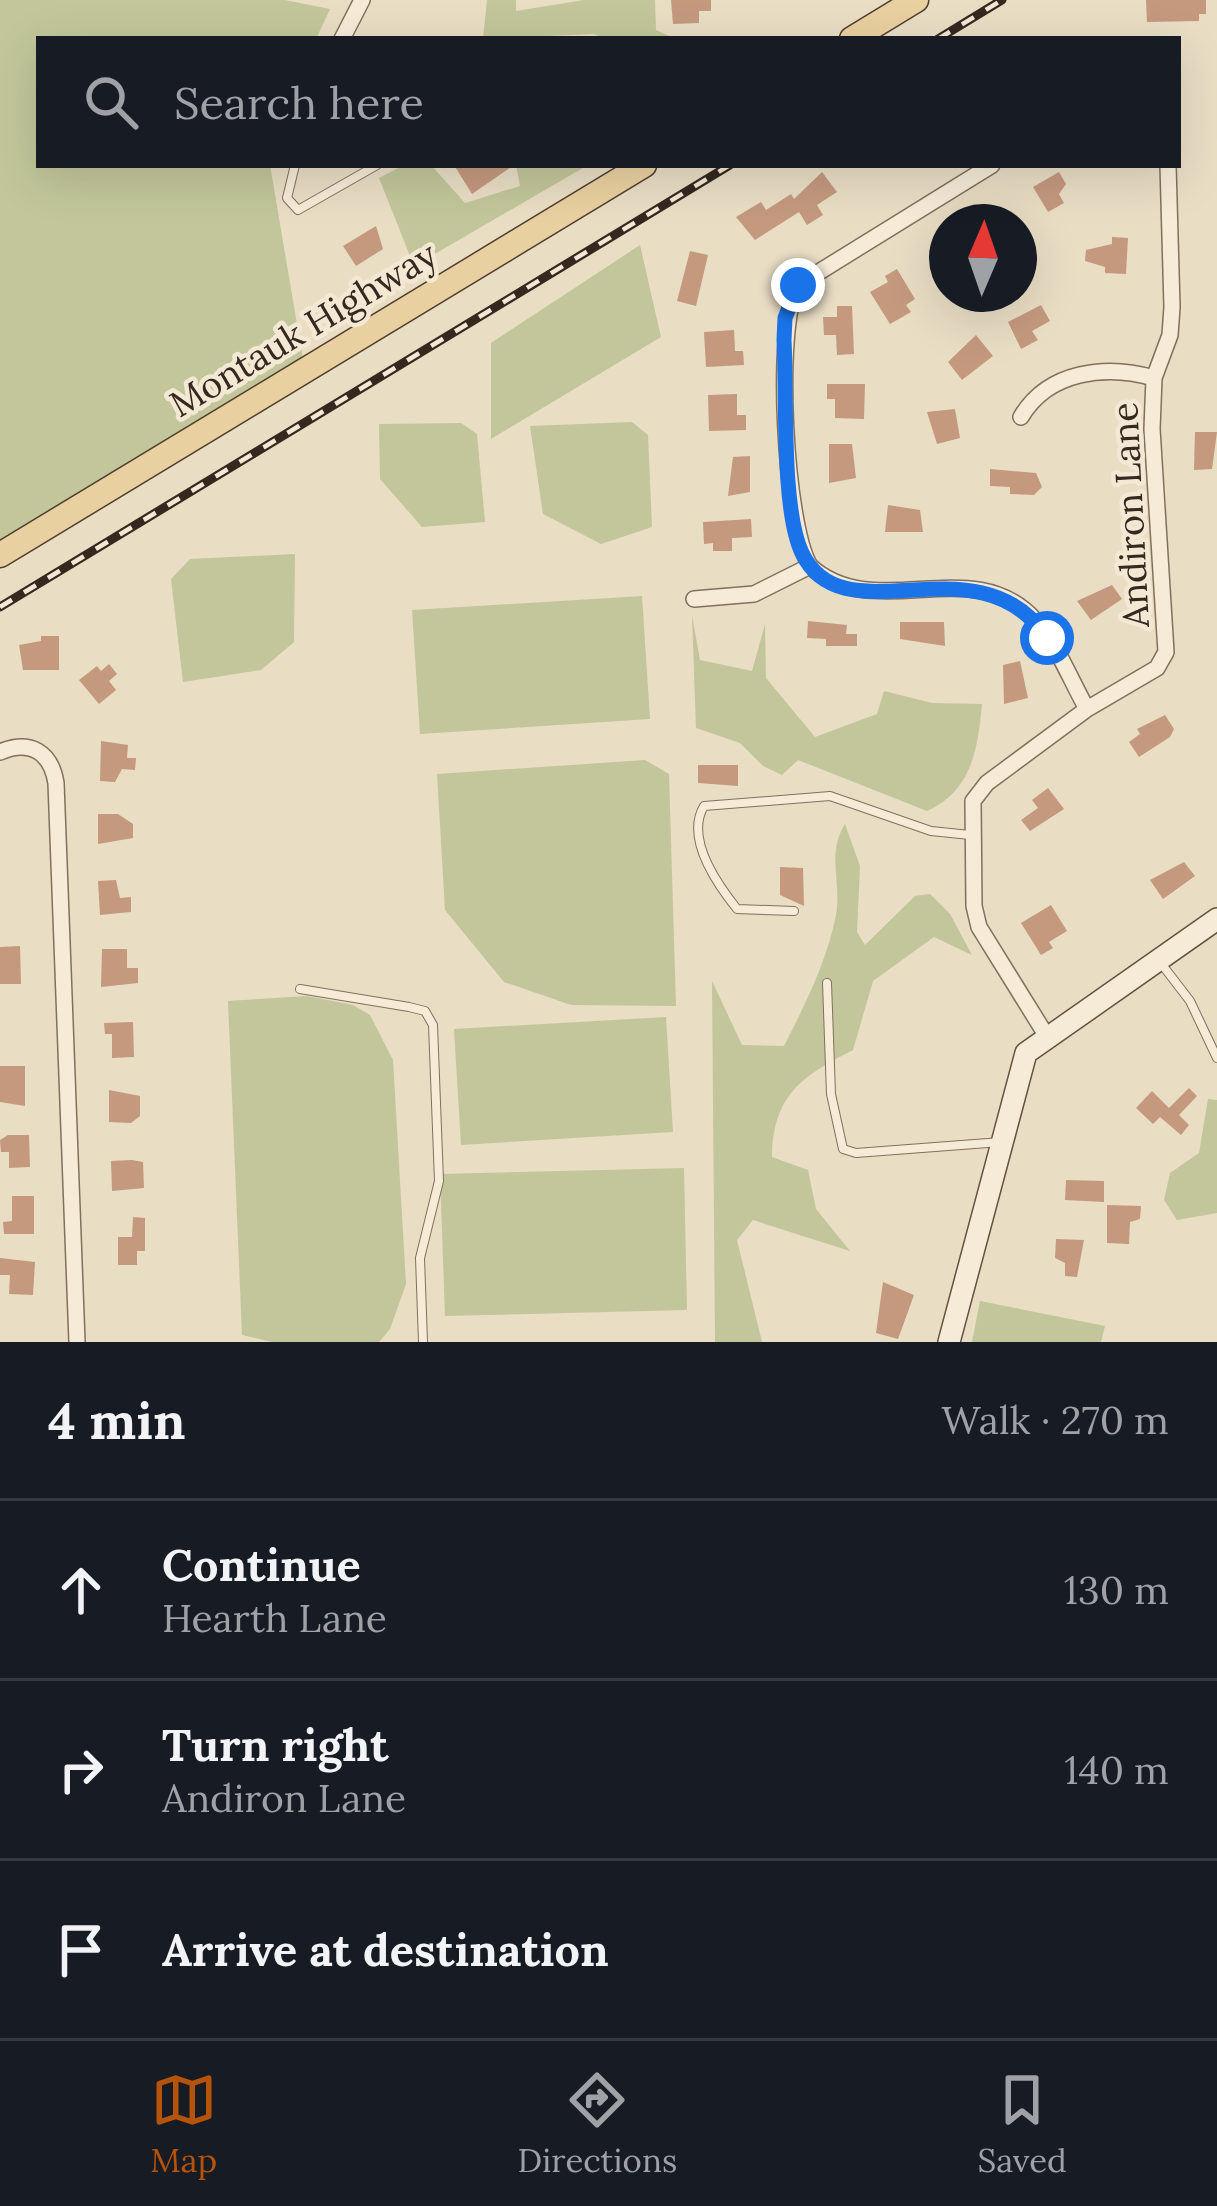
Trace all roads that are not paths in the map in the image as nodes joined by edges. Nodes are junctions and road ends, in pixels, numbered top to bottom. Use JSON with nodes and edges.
{"nodes":[{"id":1,"x":362,"y":0,"type":"edge"},
{"id":2,"x":916,"y":0,"type":"edge"},
{"id":3,"x":344,"y":36,"type":"edge"},
{"id":4,"x":857,"y":36,"type":"edge"},
{"id":5,"x":294,"y":168,"type":"edge"},
{"id":6,"x":371,"y":168,"type":"edge"},
{"id":7,"x":639,"y":168,"type":"edge"},
{"id":8,"x":987,"y":168,"type":"edge"},
{"id":9,"x":1168,"y":168,"type":"edge"},
{"id":10,"x":1154,"y":378,"type":"junction"},
{"id":11,"x":1022,"y":417,"type":"dead end"},
{"id":12,"x":0,"y":555,"type":"edge"},
{"id":13,"x":810,"y":566,"type":"junction"},
{"id":14,"x":694,"y":599,"type":"dead end"},
{"id":15,"x":1087,"y":709,"type":"junction"},
{"id":16,"x":0,"y":752,"type":"edge"},
{"id":17,"x":970,"y":835,"type":"junction"},
{"id":18,"x":794,"y":911,"type":"dead end"},
{"id":19,"x":1216,"y":923,"type":"edge"},
{"id":20,"x":1158,"y":959,"type":"junction"},
{"id":21,"x":827,"y":982,"type":"dead end"},
{"id":22,"x":300,"y":989,"type":"dead end"},
{"id":23,"x":1046,"y":1035,"type":"junction"},
{"id":24,"x":1217,"y":1058,"type":"edge"},
{"id":25,"x":1002,"y":1142,"type":"junction"},
{"id":26,"x":77,"y":1342,"type":"edge"},
{"id":27,"x":423,"y":1342,"type":"edge"},
{"id":28,"x":949,"y":1342,"type":"edge"}],
"edges":[{"from":1,"to":3,"type":"street"},
{"from":2,"to":4,"type":"main road"},
{"from":5,"to":6,"type":"lane"},
{"from":7,"to":12,"type":"main road","name":"Montauk Highway"},
{"from":8,"to":13,"type":"street"},
{"from":9,"to":10,"type":"street","name":"Andiron Lane"},
{"from":10,"to":11,"type":"street"},
{"from":10,"to":15,"type":"street","name":"Andiron Lane"},
{"from":13,"to":14,"type":"street"},
{"from":13,"to":15,"type":"street"},
{"from":15,"to":17,"type":"street","name":"Andiron Lane"},
{"from":16,"to":26,"type":"street"},
{"from":17,"to":18,"type":"lane"},
{"from":17,"to":23,"type":"street","name":"Andiron Lane"},
{"from":19,"to":20,"type":"main road"},
{"from":20,"to":23,"type":"main road"},
{"from":20,"to":24,"type":"lane"},
{"from":21,"to":25,"type":"lane"},
{"from":22,"to":27,"type":"lane"},
{"from":23,"to":25,"type":"main road"},
{"from":25,"to":28,"type":"main road"}]}
